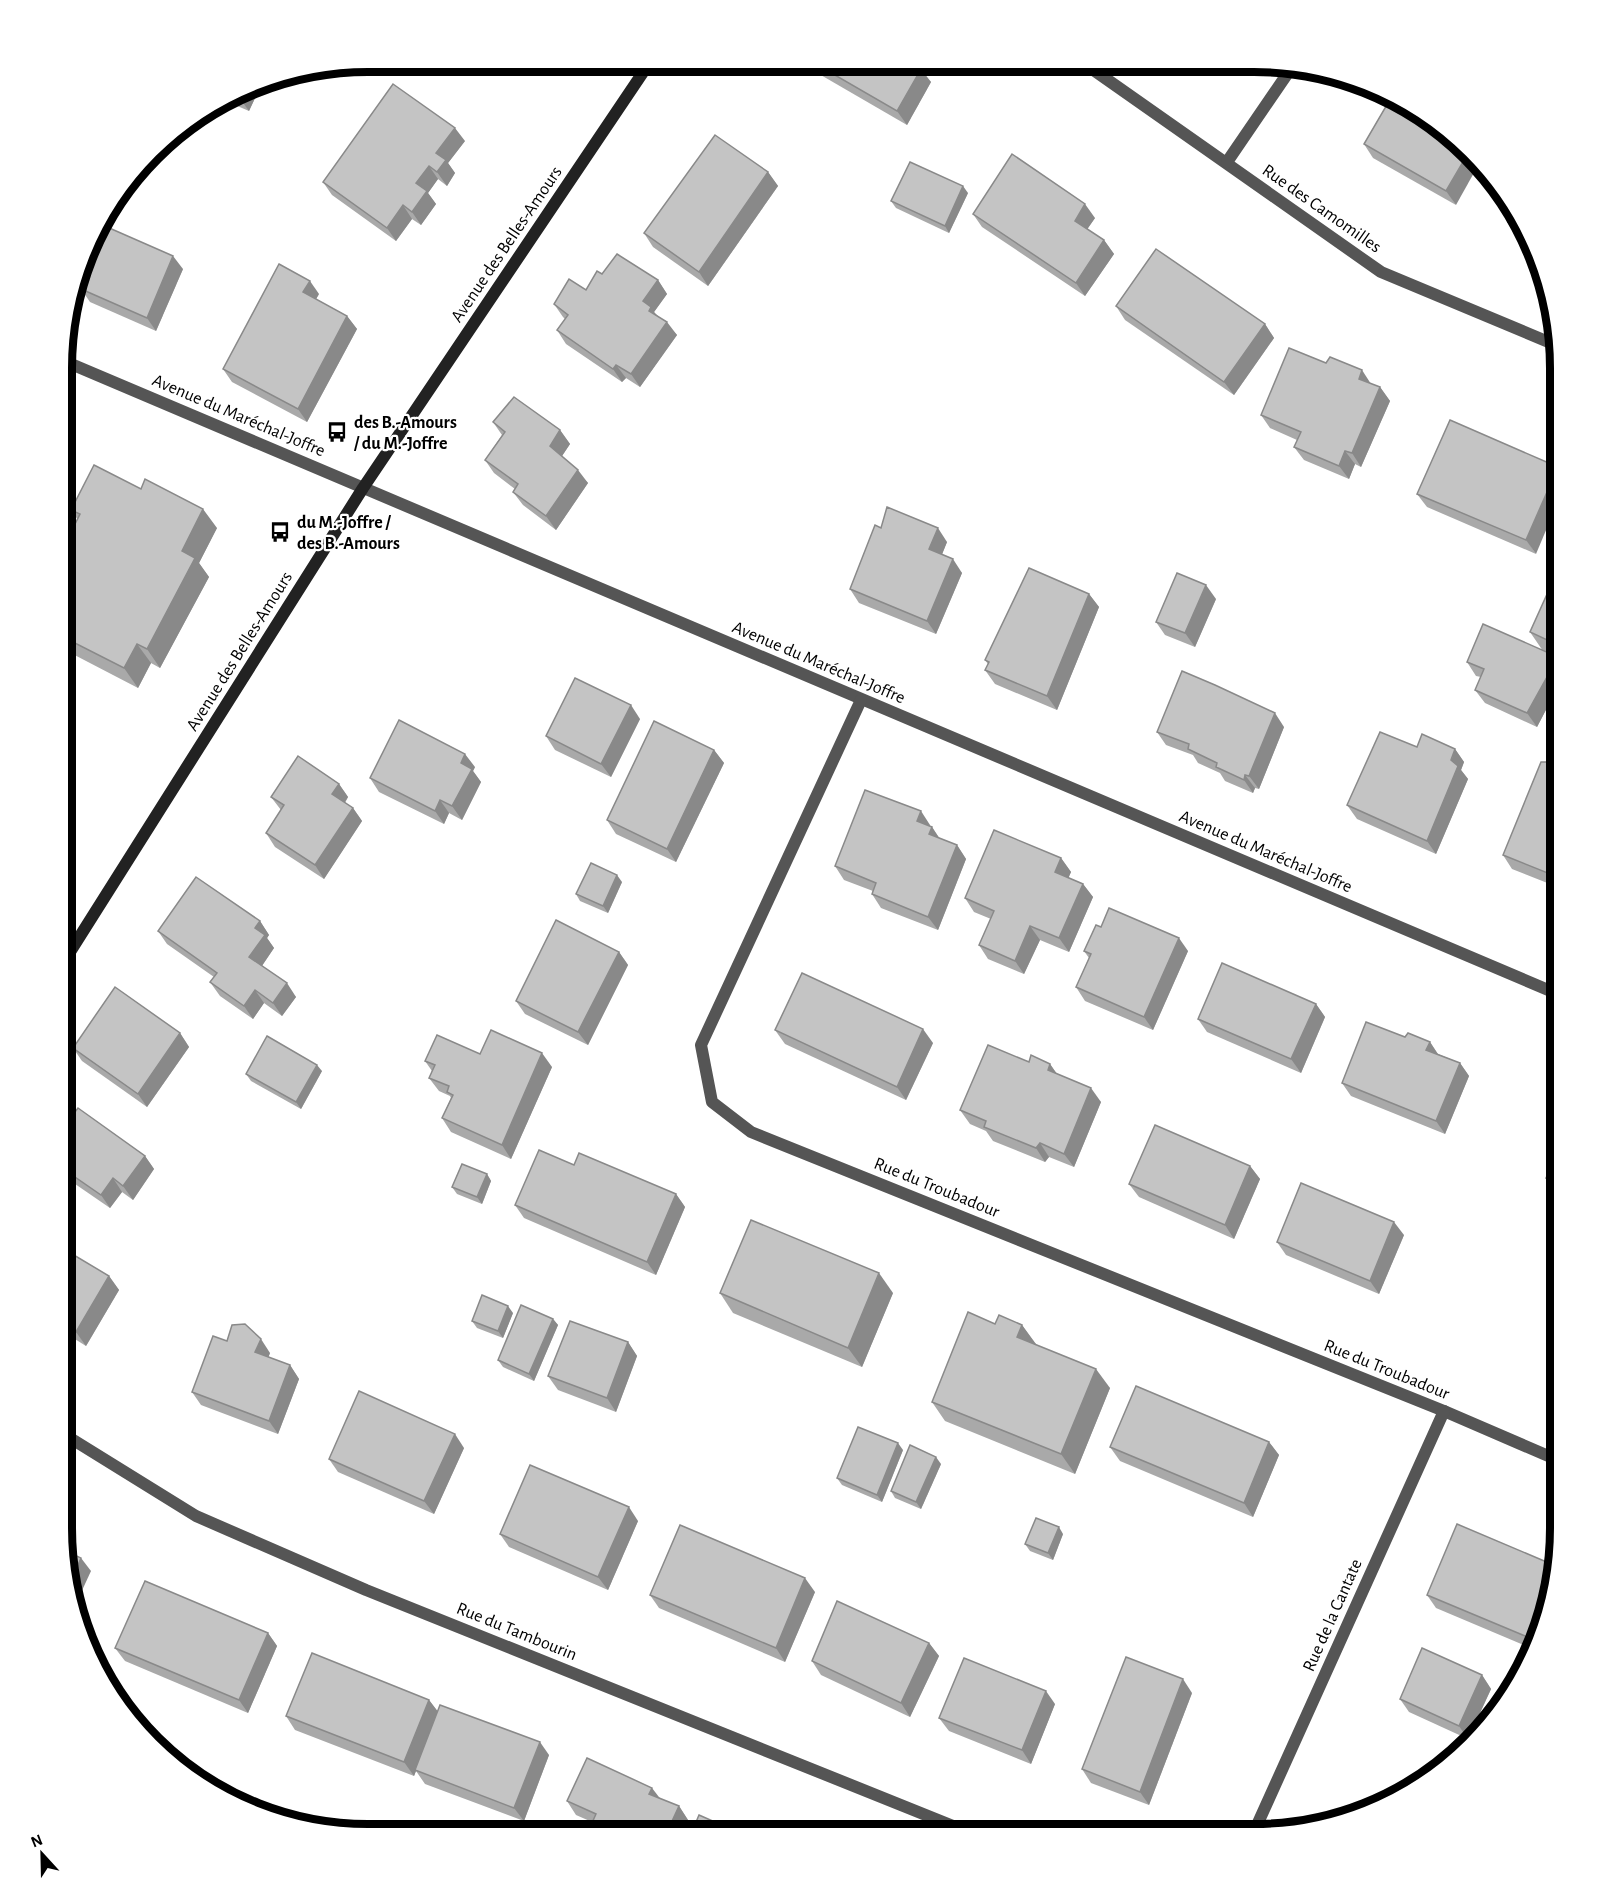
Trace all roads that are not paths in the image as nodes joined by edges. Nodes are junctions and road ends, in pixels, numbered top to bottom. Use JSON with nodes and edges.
{"nodes":[{"id":1,"x":643,"y":72,"type":"edge"},
{"id":2,"x":1097,"y":72,"type":"edge"},
{"id":3,"x":1287,"y":74,"type":"edge"},
{"id":4,"x":1227,"y":162,"type":"junction"},
{"id":5,"x":1548,"y":342,"type":"edge"},
{"id":6,"x":72,"y":364,"type":"edge"},
{"id":7,"x":363,"y":488,"type":"junction"},
{"id":8,"x":861,"y":700,"type":"junction"},
{"id":9,"x":72,"y":949,"type":"edge"},
{"id":10,"x":1550,"y":991,"type":"edge"},
{"id":11,"x":1444,"y":1412,"type":"junction"},
{"id":12,"x":72,"y":1440,"type":"edge"},
{"id":13,"x":1550,"y":1457,"type":"edge"},
{"id":14,"x":948,"y":1824,"type":"edge"},
{"id":15,"x":1258,"y":1824,"type":"edge"}],
"edges":[{"from":1,"to":7,"type":"street","name":"Avenue des Belles-Amours"},
{"from":2,"to":4,"type":"street","name":"Rue des Camomilles"},
{"from":3,"to":4,"type":"street"},
{"from":4,"to":5,"type":"street","name":"Rue des Camomilles"},
{"from":6,"to":7,"type":"street","name":"Avenue du Maréchal-Joffre"},
{"from":7,"to":8,"type":"street","name":"Avenue du Maréchal-Joffre"},
{"from":7,"to":9,"type":"street","name":"Avenue des Belles-Amours"},
{"from":8,"to":10,"type":"street","name":"Avenue du Maréchal-Joffre"},
{"from":8,"to":11,"type":"street","name":"Rue du Troubadour"},
{"from":11,"to":13,"type":"street","name":"Rue du Troubadour"},
{"from":11,"to":15,"type":"street","name":"Rue de la Cantate"},
{"from":12,"to":14,"type":"street","name":"Rue du Tambourin"}]}
